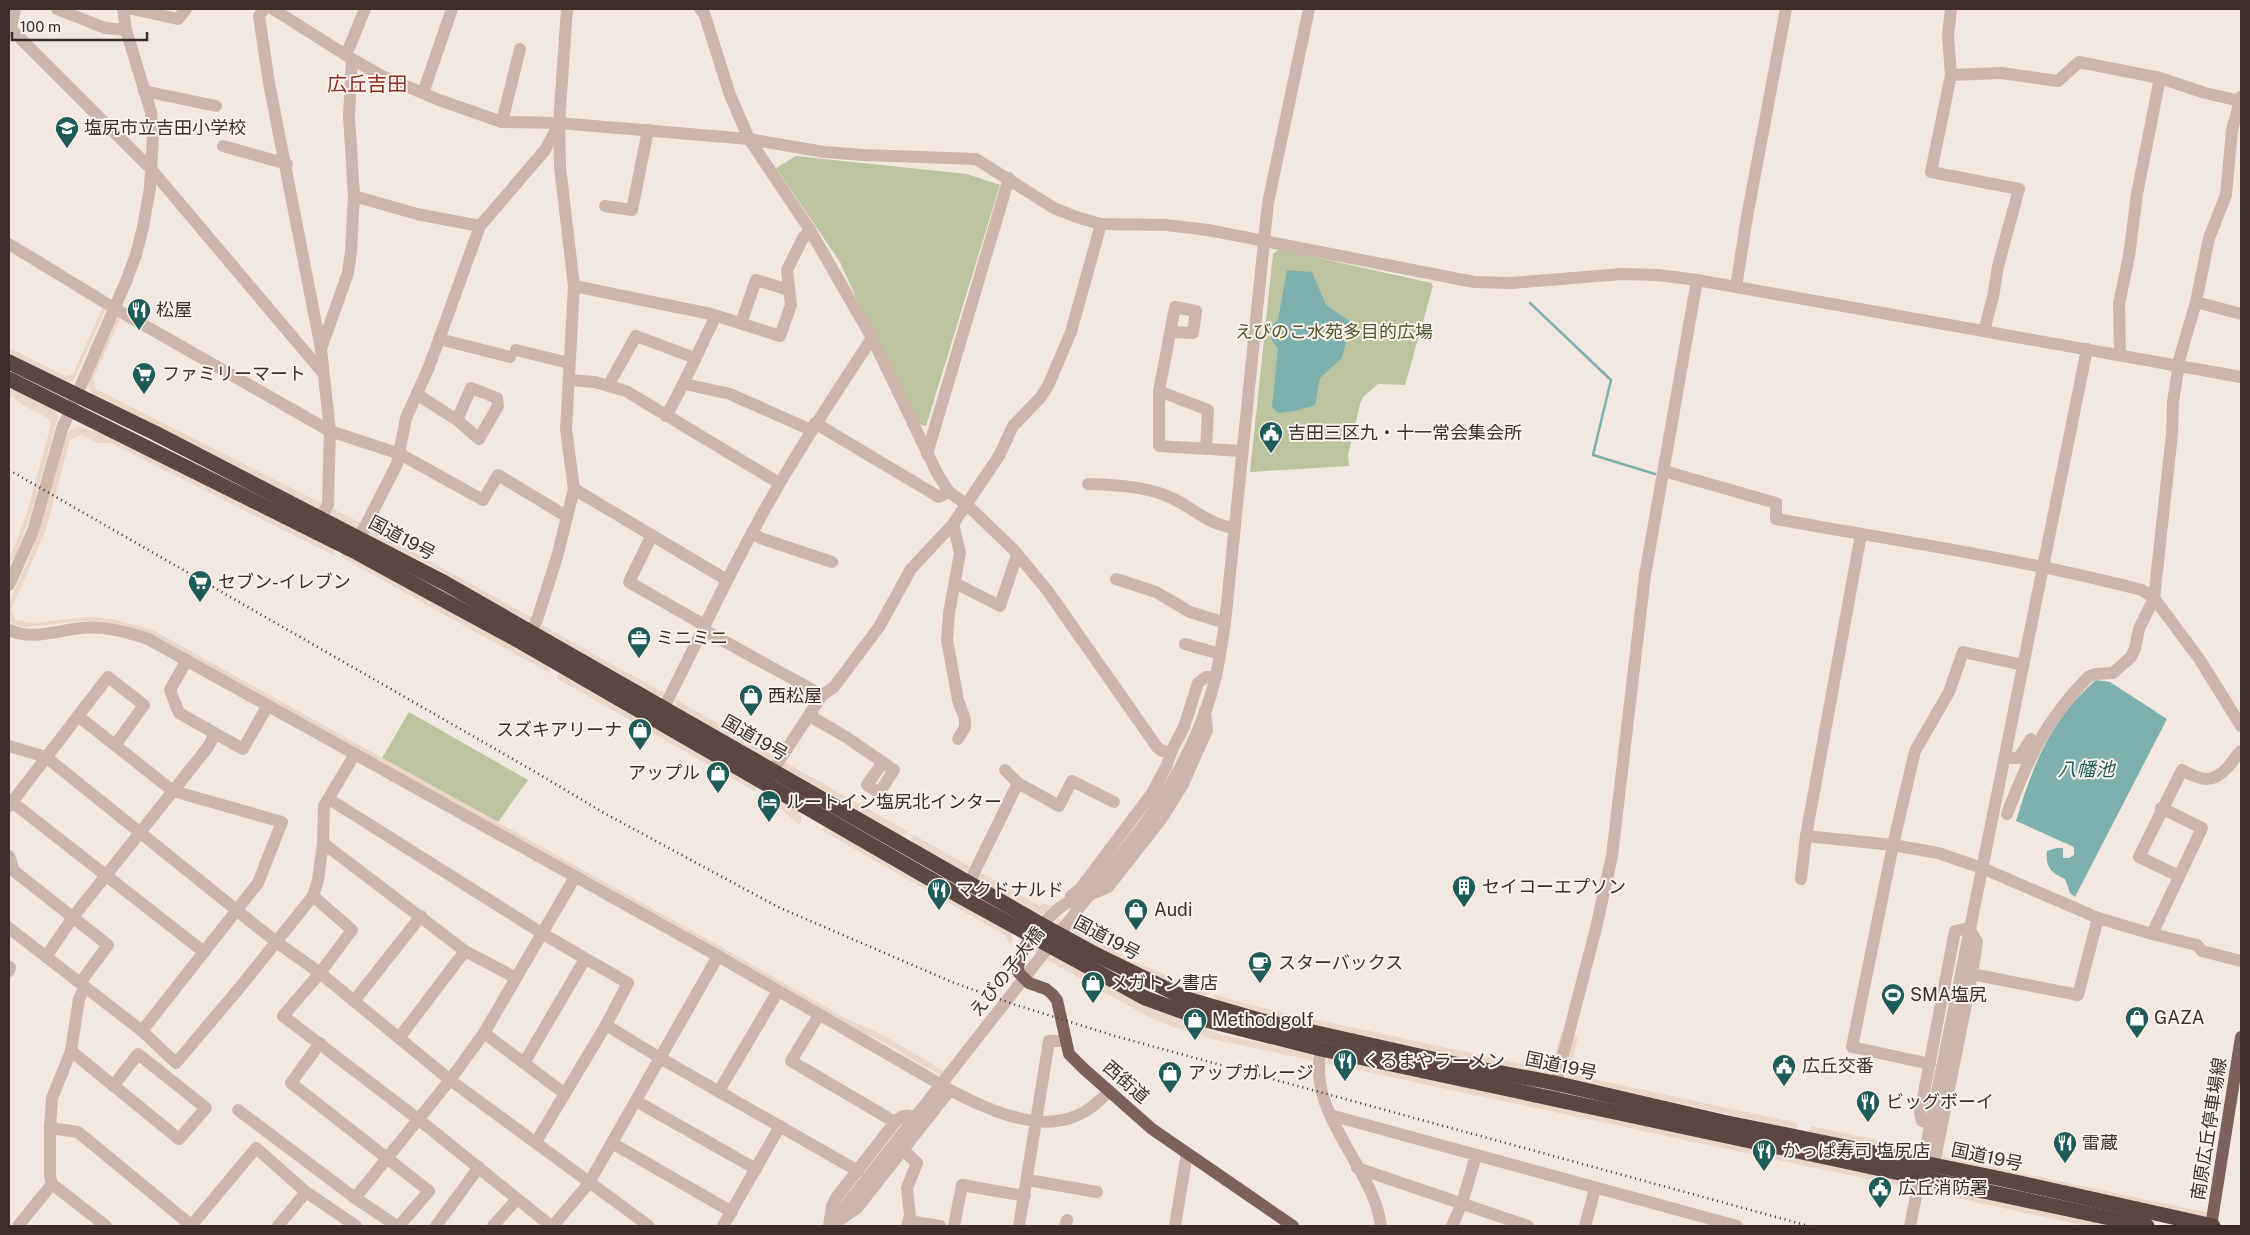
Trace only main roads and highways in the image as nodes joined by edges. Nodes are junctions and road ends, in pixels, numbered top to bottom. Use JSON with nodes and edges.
{"nodes":[{"id":1,"x":9,"y":362,"type":"edge"},
{"id":2,"x":9,"y":380,"type":"edge"},
{"id":3,"x":526,"y":637,"type":"junction"},
{"id":4,"x":769,"y":777,"type":"junction"},
{"id":5,"x":1042,"y":925,"type":"junction"},
{"id":6,"x":1032,"y":937,"type":"junction"},
{"id":7,"x":2241,"y":1037,"type":"edge"},
{"id":8,"x":2239,"y":1072,"type":"edge"},
{"id":9,"x":1553,"y":1091,"type":"junction"},
{"id":10,"x":1932,"y":1172,"type":"junction"},
{"id":11,"x":1293,"y":1226,"type":"edge"},
{"id":12,"x":2146,"y":1226,"type":"edge"},
{"id":13,"x":2211,"y":1226,"type":"edge"}],
"edges":[{"from":1,"to":3,"type":"highway","name":"国道19号"},
{"from":2,"to":3,"type":"highway","name":"国道19号"},
{"from":3,"to":4,"type":"highway","name":"国道19号"},
{"from":3,"to":4,"type":"highway","name":"国道19号"},
{"from":4,"to":5,"type":"highway","name":"国道19号"},
{"from":4,"to":6,"type":"highway","name":"国道19号"},
{"from":5,"to":6,"type":"main road","name":"西街道"},
{"from":5,"to":9,"type":"highway","name":"国道19号"},
{"from":6,"to":9,"type":"highway","name":"国道19号"},
{"from":6,"to":11,"type":"main road","name":"西街道"},
{"from":7,"to":8,"type":"main road","name":"南原広丘停車場線"},
{"from":8,"to":13,"type":"main road","name":"南原広丘停車場線"},
{"from":9,"to":10,"type":"highway","name":"国道19号"},
{"from":10,"to":12,"type":"highway","name":"国道19号"},
{"from":10,"to":13,"type":"highway","name":"国道19号"}]}
